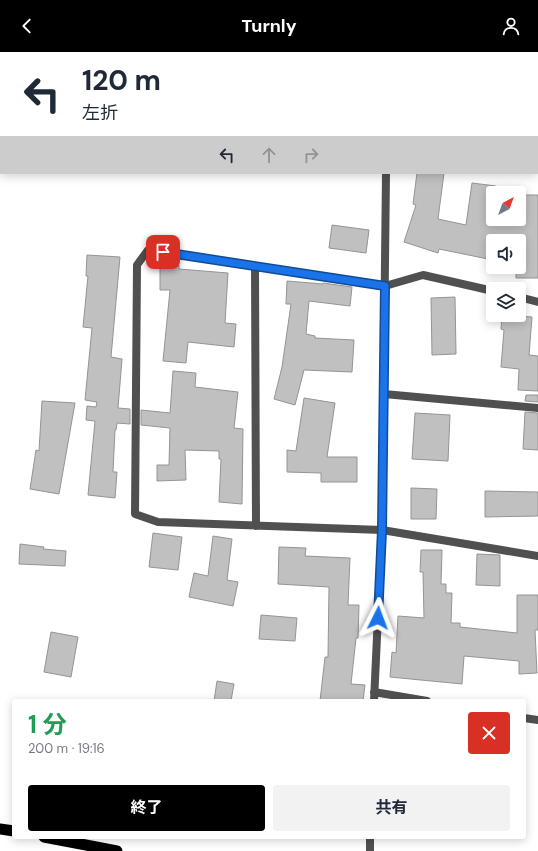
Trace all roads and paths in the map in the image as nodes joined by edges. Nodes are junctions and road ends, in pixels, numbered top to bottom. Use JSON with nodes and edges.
{"nodes":[{"id":1,"x":386,"y":174,"type":"edge"},
{"id":2,"x":255,"y":266,"type":"junction"},
{"id":3,"x":385,"y":286,"type":"junction"},
{"id":4,"x":486,"y":289,"type":"edge"},
{"id":5,"x":526,"y":299,"type":"edge"},
{"id":6,"x":538,"y":302,"type":"edge"},
{"id":7,"x":384,"y":394,"type":"junction"},
{"id":8,"x":538,"y":408,"type":"edge"},
{"id":9,"x":256,"y":526,"type":"junction"},
{"id":10,"x":382,"y":530,"type":"junction"},
{"id":11,"x":538,"y":556,"type":"edge"},
{"id":12,"x":374,"y":692,"type":"junction"},
{"id":13,"x":374,"y":699,"type":"edge"},
{"id":14,"x":415,"y":699,"type":"edge"},
{"id":15,"x":526,"y":718,"type":"edge"},
{"id":16,"x":538,"y":720,"type":"edge"},
{"id":17,"x":0,"y":829,"type":"edge"},
{"id":18,"x":12,"y":831,"type":"edge"},
{"id":19,"x":54,"y":839,"type":"edge"},
{"id":20,"x":370,"y":839,"type":"edge"},
{"id":21,"x":117,"y":851,"type":"edge"},
{"id":22,"x":370,"y":851,"type":"edge"}],
"edges":[{"from":1,"to":3,"type":"street"},
{"from":2,"to":3,"type":"street"},
{"from":2,"to":9,"type":"street"},
{"from":2,"to":9,"type":"street"},
{"from":3,"to":4,"type":"street"},
{"from":3,"to":7,"type":"street"},
{"from":5,"to":6,"type":"street"},
{"from":7,"to":8,"type":"street"},
{"from":7,"to":10,"type":"street"},
{"from":9,"to":10,"type":"street"},
{"from":10,"to":11,"type":"street"},
{"from":10,"to":12,"type":"street"},
{"from":12,"to":13,"type":"street"},
{"from":12,"to":14,"type":"street"},
{"from":15,"to":16,"type":"street"},
{"from":17,"to":18,"type":"highway"},
{"from":19,"to":21,"type":"highway"},
{"from":20,"to":22,"type":"street"}]}
